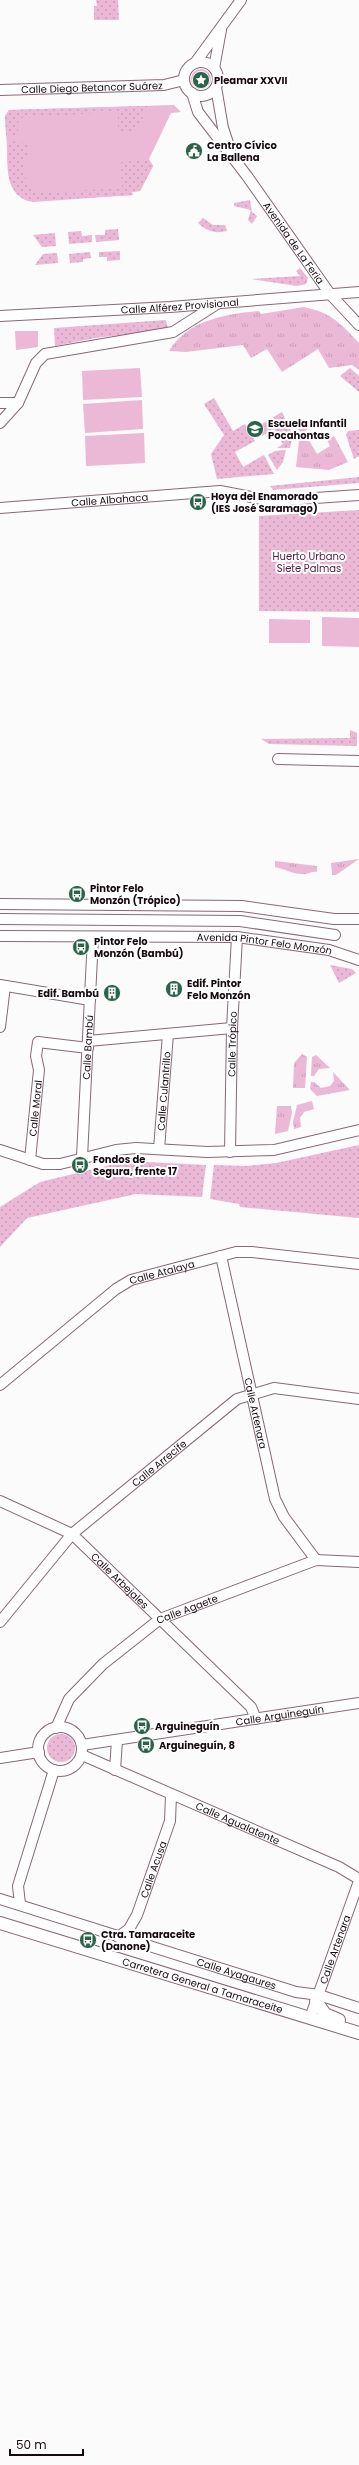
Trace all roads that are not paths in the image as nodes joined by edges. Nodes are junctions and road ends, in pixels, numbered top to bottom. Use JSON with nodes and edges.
{"nodes":[{"id":1,"x":241,"y":0,"type":"edge"},
{"id":2,"x":221,"y":28,"type":"junction"},
{"id":3,"x":195,"y":63,"type":"junction"},
{"id":4,"x":214,"y":68,"type":"junction"},
{"id":5,"x":184,"y":80,"type":"junction"},
{"id":6,"x":216,"y":87,"type":"junction"},
{"id":7,"x":0,"y":90,"type":"edge"},
{"id":8,"x":192,"y":93,"type":"junction"},
{"id":9,"x":233,"y":157,"type":"junction"},
{"id":10,"x":359,"y":292,"type":"edge"},
{"id":11,"x":330,"y":294,"type":"junction"},
{"id":12,"x":220,"y":303,"type":"junction"},
{"id":13,"x":0,"y":316,"type":"edge"},
{"id":14,"x":359,"y":325,"type":"edge"},
{"id":15,"x":0,"y":403,"type":"edge"},
{"id":16,"x":18,"y":403,"type":"junction"},
{"id":17,"x":0,"y":423,"type":"edge"},
{"id":18,"x":359,"y":495,"type":"edge"},
{"id":19,"x":0,"y":508,"type":"edge"},
{"id":20,"x":278,"y":759,"type":"dead end"},
{"id":21,"x":359,"y":761,"type":"edge"},
{"id":22,"x":0,"y":904,"type":"edge"},
{"id":23,"x":0,"y":919,"type":"edge"},
{"id":24,"x":359,"y":919,"type":"edge"},
{"id":25,"x":335,"y":935,"type":"dead end"},
{"id":26,"x":0,"y":936,"type":"edge"},
{"id":27,"x":93,"y":937,"type":"junction"},
{"id":28,"x":237,"y":937,"type":"junction"},
{"id":29,"x":359,"y":960,"type":"edge"},
{"id":30,"x":2,"y":986,"type":"edge"},
{"id":31,"x":90,"y":1000,"type":"junction"},
{"id":32,"x":0,"y":1026,"type":"edge"},
{"id":33,"x":232,"y":1028,"type":"junction"},
{"id":34,"x":168,"y":1034,"type":"junction"},
{"id":35,"x":88,"y":1044,"type":"junction"},
{"id":36,"x":359,"y":1130,"type":"edge"},
{"id":37,"x":159,"y":1149,"type":"junction"},
{"id":38,"x":0,"y":1150,"type":"edge"},
{"id":39,"x":230,"y":1152,"type":"junction"},
{"id":40,"x":82,"y":1157,"type":"junction"},
{"id":41,"x":30,"y":1160,"type":"junction"},
{"id":42,"x":221,"y":1256,"type":"junction"},
{"id":43,"x":359,"y":1264,"type":"edge"},
{"id":44,"x":0,"y":1385,"type":"edge"},
{"id":45,"x":251,"y":1393,"type":"junction"},
{"id":46,"x":359,"y":1399,"type":"edge"},
{"id":47,"x":0,"y":1501,"type":"edge"},
{"id":48,"x":72,"y":1534,"type":"junction"},
{"id":49,"x":316,"y":1560,"type":"junction"},
{"id":50,"x":359,"y":1562,"type":"edge"},
{"id":51,"x":160,"y":1619,"type":"junction"},
{"id":52,"x":0,"y":1622,"type":"edge"},
{"id":53,"x":359,"y":1703,"type":"edge"},
{"id":54,"x":256,"y":1719,"type":"junction"},
{"id":55,"x":56,"y":1728,"type":"junction"},
{"id":56,"x":117,"y":1740,"type":"junction"},
{"id":57,"x":82,"y":1750,"type":"junction"},
{"id":58,"x":38,"y":1752,"type":"junction"},
{"id":59,"x":0,"y":1758,"type":"edge"},
{"id":60,"x":54,"y":1770,"type":"junction"},
{"id":61,"x":115,"y":1770,"type":"junction"},
{"id":62,"x":171,"y":1795,"type":"junction"},
{"id":63,"x":359,"y":1880,"type":"edge"},
{"id":64,"x":0,"y":1899,"type":"edge"},
{"id":65,"x":20,"y":1904,"type":"junction"},
{"id":66,"x":0,"y":1923,"type":"edge"},
{"id":67,"x":118,"y":1937,"type":"junction"},
{"id":68,"x":318,"y":1998,"type":"junction"},
{"id":69,"x":359,"y":2008,"type":"edge"},
{"id":70,"x":310,"y":2018,"type":"junction"},
{"id":71,"x":359,"y":2026,"type":"edge"},
{"id":72,"x":359,"y":2033,"type":"edge"}],
"edges":[{"from":1,"to":2,"type":"street"},
{"from":2,"to":3,"type":"street"},
{"from":2,"to":4,"type":"street"},
{"from":3,"to":4,"type":"street"},
{"from":3,"to":5,"type":"street"},
{"from":4,"to":6,"type":"street"},
{"from":5,"to":7,"type":"street","name":"Calle Diego Betancor Suárez"},
{"from":5,"to":8,"type":"street"},
{"from":6,"to":8,"type":"street"},
{"from":6,"to":9,"type":"street","name":"Avenida de La Feria"},
{"from":8,"to":9,"type":"street","name":"Avenida de La Feria"},
{"from":9,"to":11,"type":"street","name":"Avenida de La Feria"},
{"from":10,"to":11,"type":"street","name":"Calle Alférez Provisional"},
{"from":11,"to":12,"type":"street","name":"Calle Alférez Provisional"},
{"from":11,"to":14,"type":"street","name":"Avenida de La Feria"},
{"from":12,"to":13,"type":"street","name":"Calle Alférez Provisional"},
{"from":12,"to":16,"type":"street"},
{"from":15,"to":16,"type":"street"},
{"from":16,"to":17,"type":"street"},
{"from":18,"to":19,"type":"street","name":"Calle Albahaca"},
{"from":20,"to":21,"type":"street"},
{"from":22,"to":24,"type":"street"},
{"from":23,"to":25,"type":"street","name":"Avenida Pintor Felo Monzón"},
{"from":26,"to":27,"type":"street","name":"Avenida Pintor Felo Monzón"},
{"from":27,"to":28,"type":"street","name":"Avenida Pintor Felo Monzón"},
{"from":27,"to":31,"type":"street","name":"Calle Bambú"},
{"from":28,"to":29,"type":"street","name":"Avenida Pintor Felo Monzón"},
{"from":28,"to":33,"type":"street","name":"Calle Trópico"},
{"from":30,"to":31,"type":"street"},
{"from":30,"to":32,"type":"street"},
{"from":31,"to":35,"type":"street","name":"Calle Bambú"},
{"from":33,"to":34,"type":"street"},
{"from":33,"to":39,"type":"street","name":"Calle Trópico"},
{"from":34,"to":35,"type":"street"},
{"from":34,"to":37,"type":"street","name":"Calle Culantrillo"},
{"from":35,"to":40,"type":"street","name":"Calle Bambú"},
{"from":35,"to":41,"type":"street","name":"Calle Moral"},
{"from":36,"to":39,"type":"street"},
{"from":37,"to":39,"type":"street"},
{"from":37,"to":40,"type":"street"},
{"from":38,"to":41,"type":"street"},
{"from":40,"to":41,"type":"street"},
{"from":42,"to":43,"type":"street","name":"Calle Atalaya"},
{"from":42,"to":44,"type":"street","name":"Calle Atalaya"},
{"from":42,"to":45,"type":"street","name":"Calle Artenara"},
{"from":45,"to":46,"type":"street","name":"Calle Arrecife"},
{"from":45,"to":48,"type":"street","name":"Calle Arrecife"},
{"from":45,"to":49,"type":"street","name":"Calle Artenara"},
{"from":47,"to":48,"type":"street","name":"Calle Arbejales"},
{"from":48,"to":51,"type":"street","name":"Calle Arbejales"},
{"from":48,"to":52,"type":"street","name":"Calle Arrecife"},
{"from":49,"to":50,"type":"street","name":"Calle Agaete"},
{"from":49,"to":51,"type":"street","name":"Calle Agaete"},
{"from":51,"to":54,"type":"street","name":"Calle Arbejales"},
{"from":51,"to":55,"type":"street","name":"Calle Agaete"},
{"from":53,"to":54,"type":"street","name":"Calle Arguineguín"},
{"from":54,"to":56,"type":"street","name":"Calle Arguineguín"},
{"from":55,"to":57,"type":"street"},
{"from":55,"to":58,"type":"street"},
{"from":56,"to":57,"type":"street","name":"Calle Arguineguín"},
{"from":56,"to":61,"type":"street"},
{"from":57,"to":60,"type":"street"},
{"from":57,"to":61,"type":"street","name":"Calle Agualatente"},
{"from":58,"to":59,"type":"street"},
{"from":58,"to":60,"type":"street"},
{"from":60,"to":65,"type":"street"},
{"from":61,"to":62,"type":"street","name":"Calle Agualatente"},
{"from":62,"to":63,"type":"street","name":"Calle Agualatente"},
{"from":62,"to":67,"type":"street","name":"Calle Acusa"},
{"from":63,"to":68,"type":"street","name":"Calle Artenara"},
{"from":64,"to":65,"type":"street","name":"Calle Ayagaures"},
{"from":65,"to":67,"type":"street","name":"Calle Ayagaures"},
{"from":66,"to":70,"type":"main road","name":"Carretera General a Tamaraceite"},
{"from":67,"to":68,"type":"street","name":"Calle Ayagaures"},
{"from":68,"to":69,"type":"street","name":"Calle Ayagaures"},
{"from":68,"to":70,"type":"street","name":"Calle Artenara"},
{"from":68,"to":71,"type":"main road"},
{"from":70,"to":72,"type":"main road","name":"Carretera General a Tamaraceite"}]}
